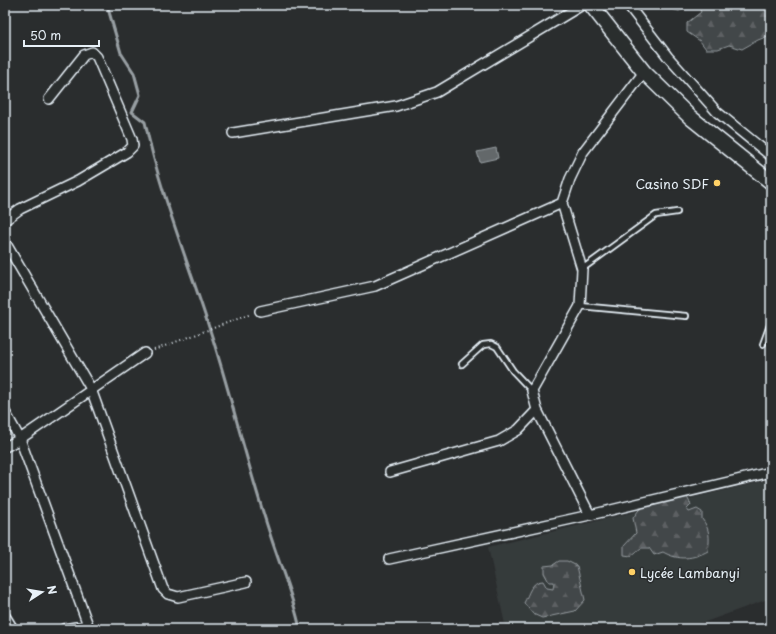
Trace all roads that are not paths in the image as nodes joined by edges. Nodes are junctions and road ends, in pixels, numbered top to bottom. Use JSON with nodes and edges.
{"nodes":[{"id":1,"x":582,"y":5,"type":"edge"},
{"id":2,"x":591,"y":5,"type":"edge"},
{"id":3,"x":628,"y":5,"type":"edge"},
{"id":4,"x":644,"y":72,"type":"junction"},
{"id":5,"x":49,"y":99,"type":"dead end"},
{"id":6,"x":233,"y":133,"type":"dead end"},
{"id":7,"x":771,"y":156,"type":"edge"},
{"id":8,"x":771,"y":182,"type":"edge"},
{"id":9,"x":562,"y":203,"type":"junction"},
{"id":10,"x":677,"y":212,"type":"dead end"},
{"id":11,"x":5,"y":220,"type":"edge"},
{"id":12,"x":5,"y":242,"type":"edge"},
{"id":13,"x":582,"y":269,"type":"junction"},
{"id":14,"x":580,"y":306,"type":"junction"},
{"id":15,"x":260,"y":311,"type":"road end"},
{"id":16,"x":686,"y":316,"type":"dead end"},
{"id":17,"x":771,"y":322,"type":"edge"},
{"id":18,"x":763,"y":344,"type":"dead end"},
{"id":19,"x":145,"y":353,"type":"road end"},
{"id":20,"x":462,"y":364,"type":"dead end"},
{"id":21,"x":91,"y":389,"type":"junction"},
{"id":22,"x":532,"y":391,"type":"junction"},
{"id":23,"x":536,"y":410,"type":"junction"},
{"id":24,"x":5,"y":412,"type":"edge"},
{"id":25,"x":20,"y":439,"type":"junction"},
{"id":26,"x":5,"y":447,"type":"edge"},
{"id":27,"x":390,"y":472,"type":"dead end"},
{"id":28,"x":771,"y":472,"type":"edge"},
{"id":29,"x":590,"y":515,"type":"junction"},
{"id":30,"x":389,"y":559,"type":"dead end"},
{"id":31,"x":246,"y":582,"type":"dead end"},
{"id":32,"x":5,"y":616,"type":"edge"},
{"id":33,"x":88,"y":627,"type":"edge"},
{"id":34,"x":13,"y":629,"type":"edge"},
{"id":35,"x":64,"y":629,"type":"edge"}],
"edges":[{"from":1,"to":6,"type":"street"},
{"from":2,"to":4,"type":"main road"},
{"from":3,"to":7,"type":"street"},
{"from":4,"to":8,"type":"main road"},
{"from":4,"to":9,"type":"street"},
{"from":5,"to":11,"type":"street"},
{"from":9,"to":13,"type":"street"},
{"from":9,"to":15,"type":"street"},
{"from":10,"to":13,"type":"lane"},
{"from":12,"to":21,"type":"street"},
{"from":13,"to":14,"type":"street"},
{"from":14,"to":16,"type":"lane"},
{"from":14,"to":22,"type":"street"},
{"from":17,"to":18,"type":"lane"},
{"from":19,"to":21,"type":"street"},
{"from":20,"to":22,"type":"lane"},
{"from":21,"to":25,"type":"street"},
{"from":21,"to":31,"type":"street"},
{"from":22,"to":23,"type":"street"},
{"from":23,"to":27,"type":"street"},
{"from":23,"to":29,"type":"street"},
{"from":24,"to":25,"type":"street"},
{"from":25,"to":26,"type":"street"},
{"from":25,"to":33,"type":"street"},
{"from":28,"to":29,"type":"street"},
{"from":29,"to":30,"type":"street"},
{"from":32,"to":34,"type":"street"},
{"from":33,"to":35,"type":"street"}]}
